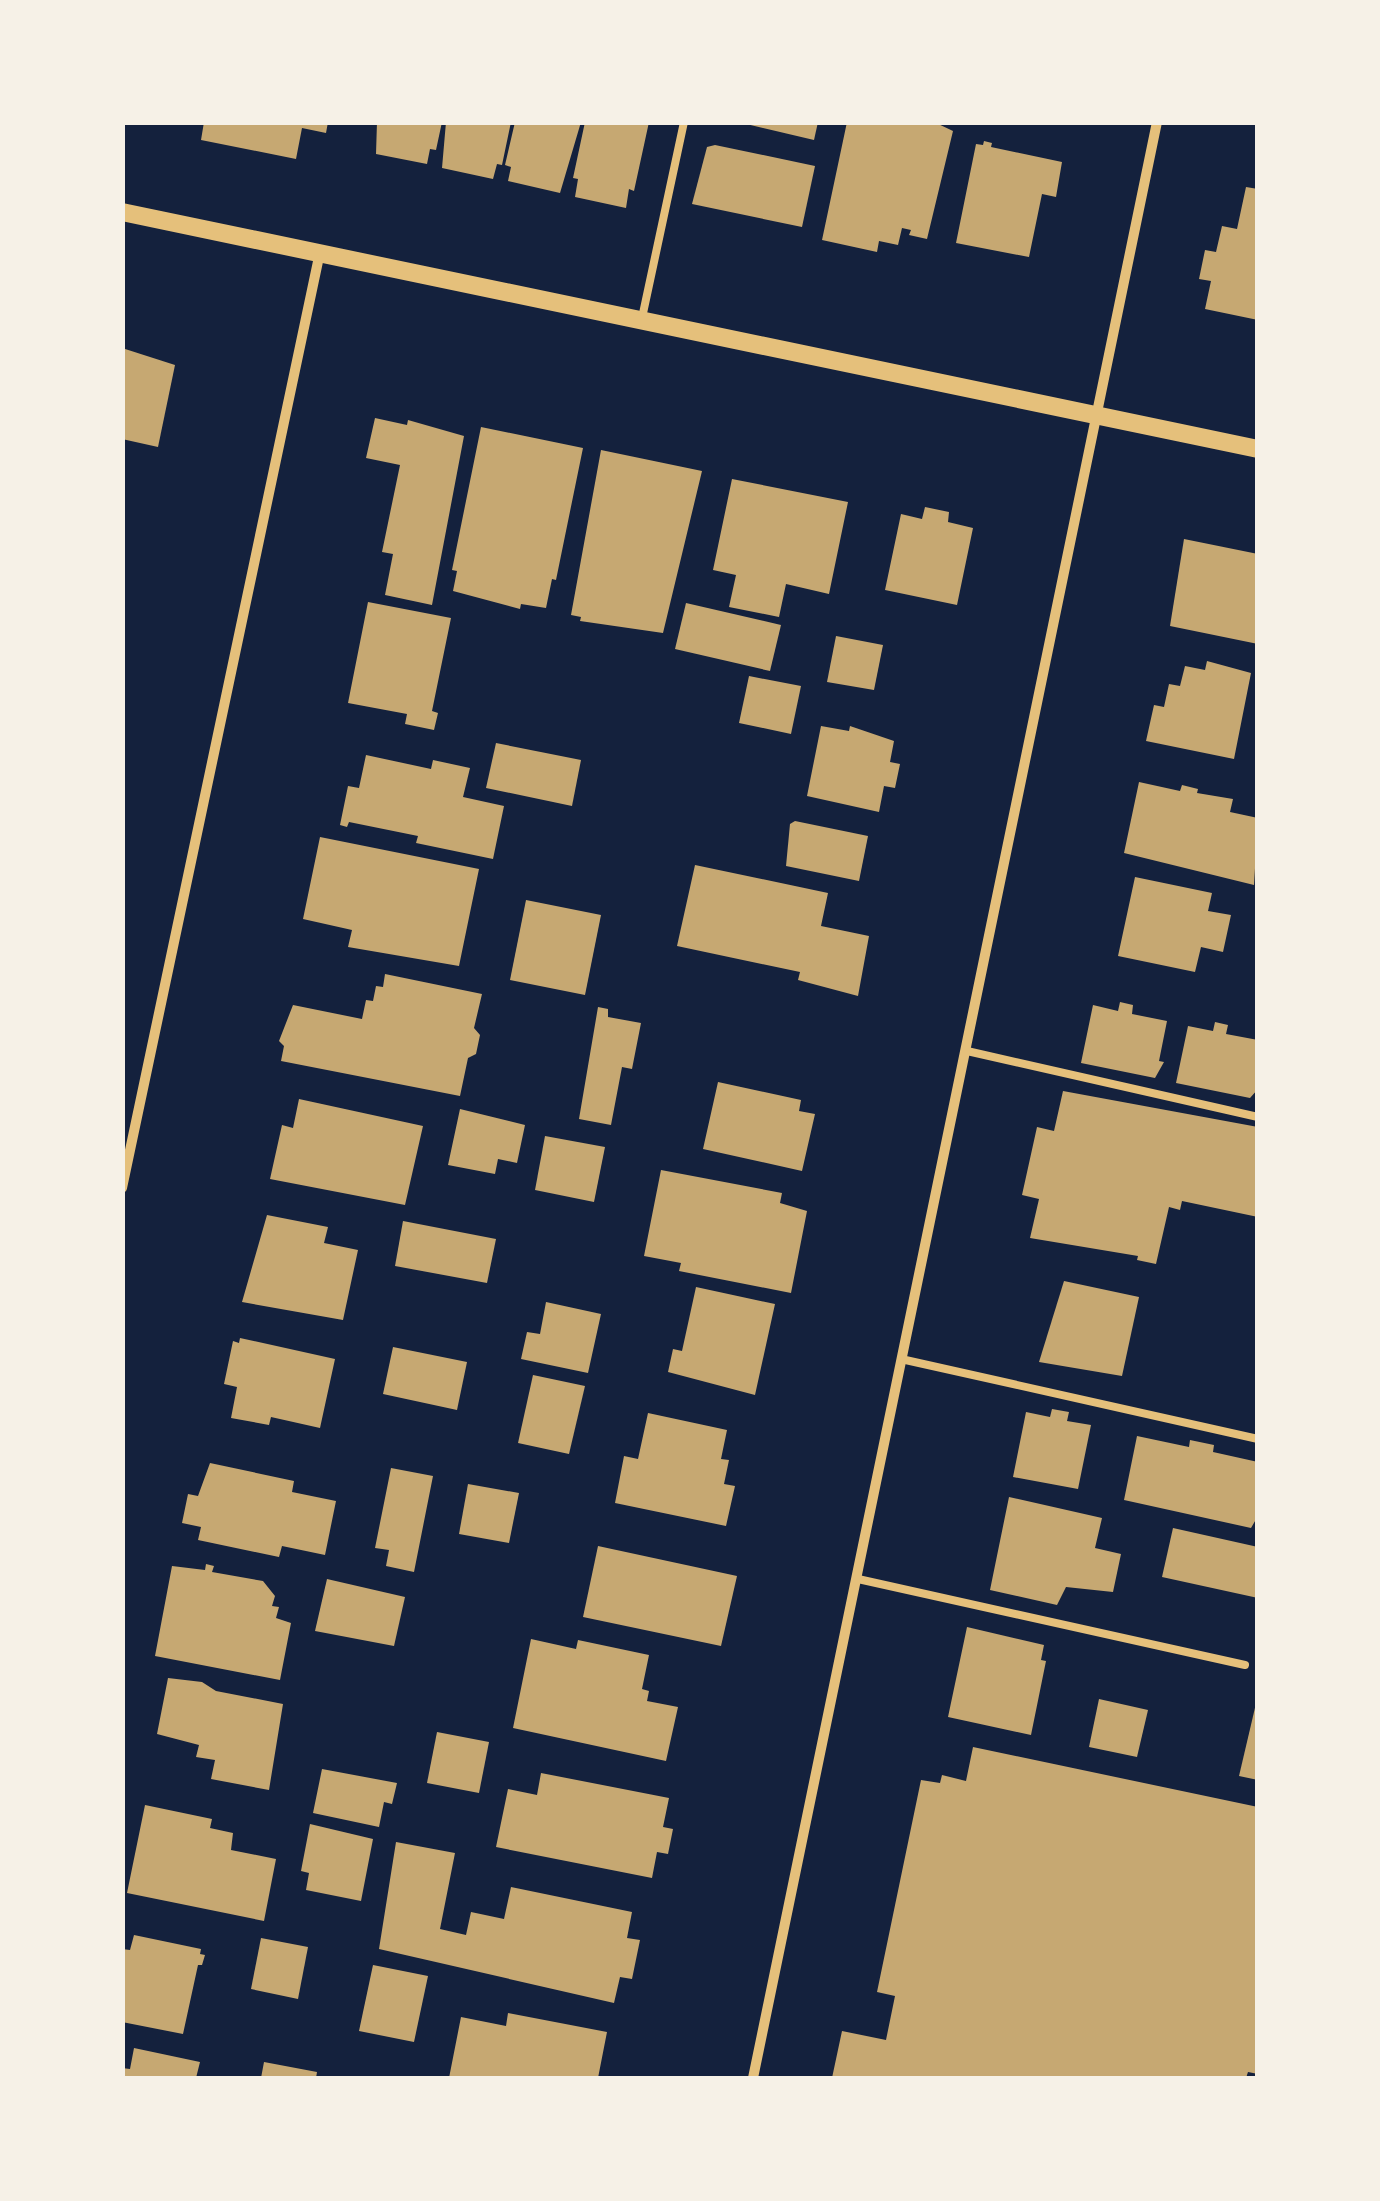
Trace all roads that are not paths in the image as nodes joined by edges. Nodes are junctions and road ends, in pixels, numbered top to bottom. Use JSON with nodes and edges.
{"nodes":[{"id":1,"x":684,"y":122,"type":"edge"},
{"id":2,"x":1157,"y":122,"type":"edge"},
{"id":3,"x":122,"y":212,"type":"edge"},
{"id":4,"x":320,"y":252,"type":"junction"},
{"id":5,"x":642,"y":318,"type":"junction"},
{"id":6,"x":1099,"y":414,"type":"junction"},
{"id":7,"x":1258,"y":449,"type":"edge"},
{"id":8,"x":967,"y":1051,"type":"junction"},
{"id":9,"x":1258,"y":1117,"type":"edge"},
{"id":10,"x":122,"y":1188,"type":"edge"},
{"id":11,"x":901,"y":1359,"type":"junction"},
{"id":12,"x":1258,"y":1439,"type":"edge"},
{"id":13,"x":858,"y":1579,"type":"junction"},
{"id":14,"x":1246,"y":1665,"type":"dead end"},
{"id":15,"x":754,"y":2078,"type":"edge"}],
"edges":[{"from":1,"to":5,"type":"lane"},
{"from":2,"to":6,"type":"street"},
{"from":3,"to":4,"type":"street"},
{"from":4,"to":5,"type":"street"},
{"from":4,"to":10,"type":"street"},
{"from":5,"to":6,"type":"street"},
{"from":6,"to":7,"type":"street"},
{"from":6,"to":8,"type":"street"},
{"from":8,"to":9,"type":"lane"},
{"from":8,"to":11,"type":"street"},
{"from":11,"to":12,"type":"lane"},
{"from":11,"to":13,"type":"street"},
{"from":13,"to":14,"type":"lane"},
{"from":13,"to":15,"type":"street"}]}
